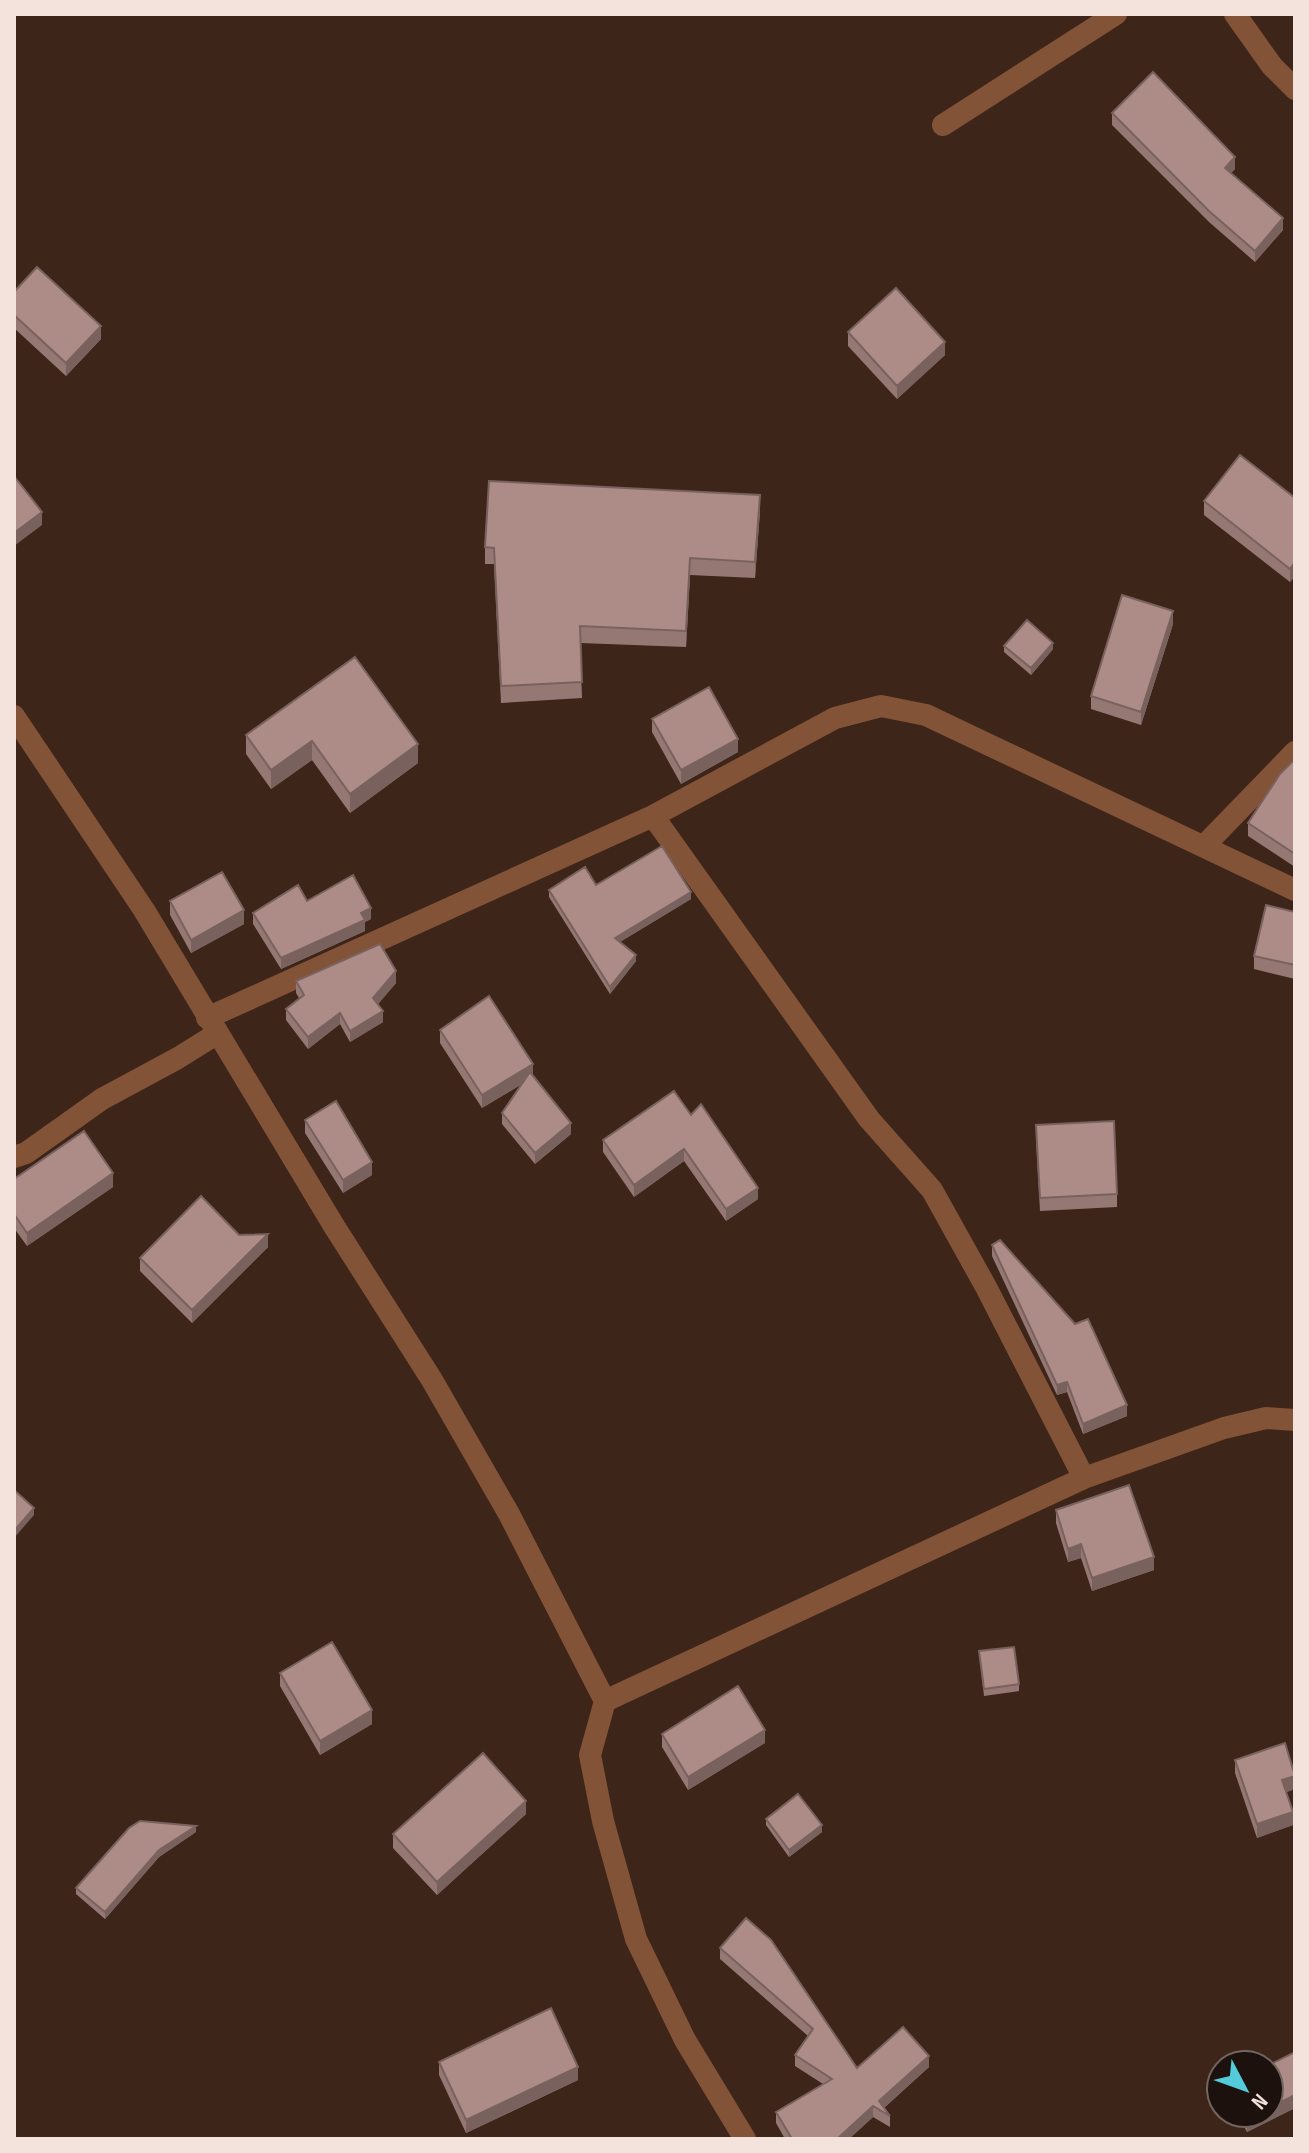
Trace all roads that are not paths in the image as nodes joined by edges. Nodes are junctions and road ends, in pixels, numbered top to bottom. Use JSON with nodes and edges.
{"nodes":[{"id":1,"x":1116,"y":14,"type":"edge"},
{"id":2,"x":1235,"y":14,"type":"edge"},
{"id":3,"x":1295,"y":89,"type":"edge"},
{"id":4,"x":943,"y":125,"type":"dead end"},
{"id":5,"x":14,"y":716,"type":"edge"},
{"id":6,"x":1295,"y":752,"type":"edge"},
{"id":7,"x":653,"y":816,"type":"junction"},
{"id":8,"x":1204,"y":846,"type":"junction"},
{"id":9,"x":1295,"y":890,"type":"edge"},
{"id":10,"x":212,"y":1025,"type":"junction"},
{"id":11,"x":14,"y":1157,"type":"edge"},
{"id":12,"x":1295,"y":1420,"type":"edge"},
{"id":13,"x":1084,"y":1478,"type":"junction"},
{"id":14,"x":605,"y":1701,"type":"junction"},
{"id":15,"x":745,"y":2139,"type":"edge"}],
"edges":[{"from":1,"to":4,"type":"street"},
{"from":2,"to":3,"type":"street"},
{"from":5,"to":10,"type":"street"},
{"from":6,"to":8,"type":"street"},
{"from":7,"to":8,"type":"street"},
{"from":7,"to":10,"type":"street"},
{"from":7,"to":13,"type":"street"},
{"from":8,"to":9,"type":"street"},
{"from":10,"to":11,"type":"street"},
{"from":10,"to":14,"type":"street"},
{"from":12,"to":13,"type":"street"},
{"from":13,"to":14,"type":"street"},
{"from":14,"to":15,"type":"street"}]}
